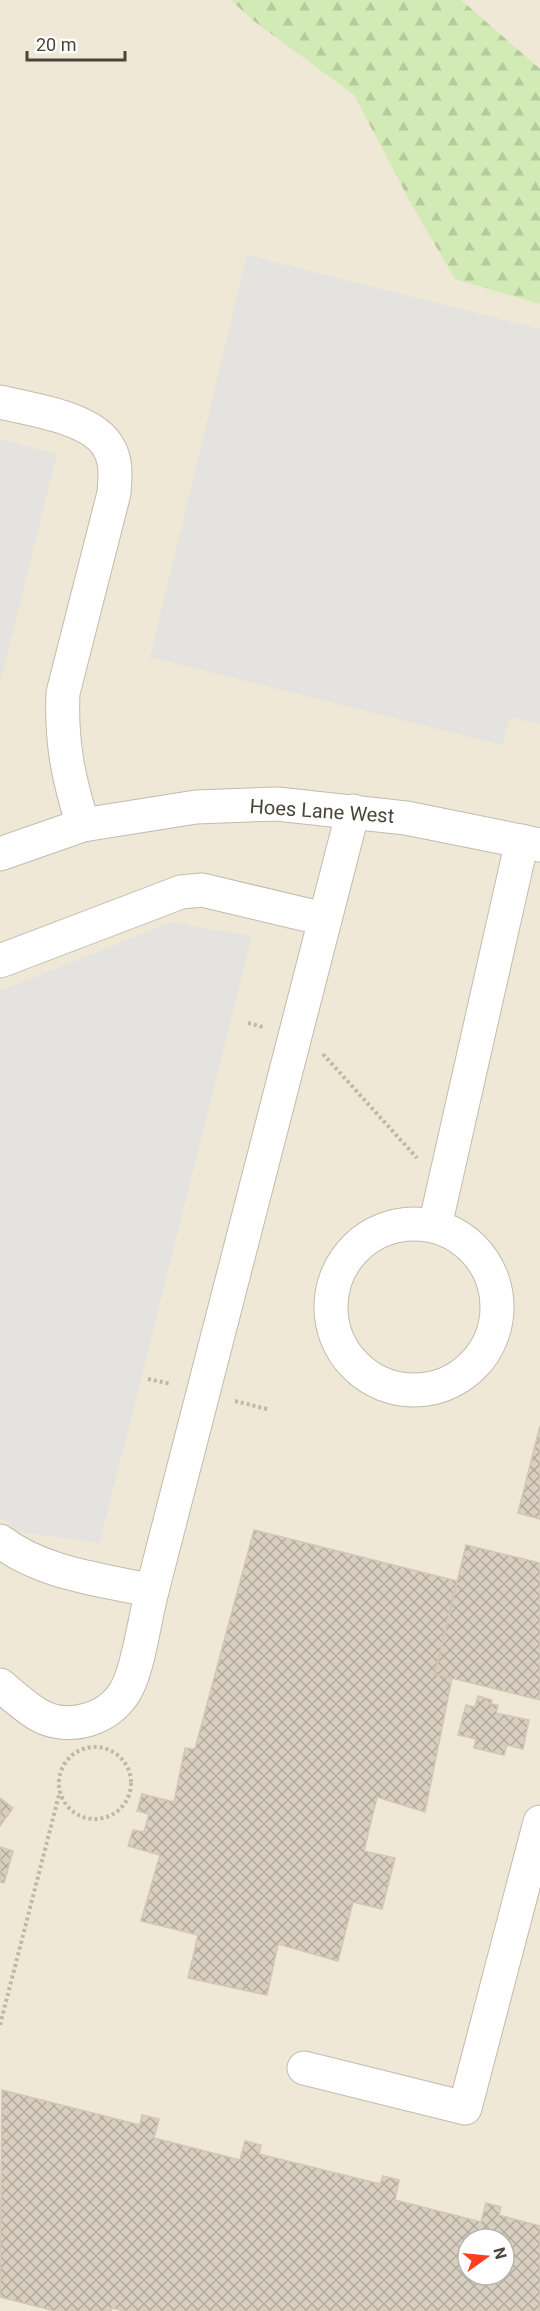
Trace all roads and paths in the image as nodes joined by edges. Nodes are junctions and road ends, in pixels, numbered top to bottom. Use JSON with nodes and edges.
{"nodes":[{"id":1,"x":0,"y":402,"type":"edge"},
{"id":2,"x":353,"y":811,"type":"junction"},
{"id":3,"x":83,"y":825,"type":"junction"},
{"id":4,"x":531,"y":843,"type":"edge"},
{"id":5,"x":0,"y":854,"type":"edge"},
{"id":6,"x":324,"y":919,"type":"junction"},
{"id":7,"x":0,"y":961,"type":"edge"},
{"id":8,"x":317,"y":1047,"type":"dead end"},
{"id":9,"x":423,"y":1165,"type":"dead end"},
{"id":10,"x":435,"y":1226,"type":"junction"},
{"id":11,"x":148,"y":1379,"type":"dead end"},
{"id":12,"x":177,"y":1386,"type":"dead end"},
{"id":13,"x":235,"y":1401,"type":"dead end"},
{"id":14,"x":267,"y":1409,"type":"dead end"},
{"id":15,"x":0,"y":1541,"type":"edge"},
{"id":16,"x":152,"y":1591,"type":"junction"},
{"id":17,"x":0,"y":1685,"type":"edge"},
{"id":18,"x":60,"y":1791,"type":"junction"},
{"id":19,"x":540,"y":1822,"type":"edge"},
{"id":20,"x":0,"y":2025,"type":"edge"},
{"id":21,"x":303,"y":2068,"type":"dead end"}],
"edges":[{"from":1,"to":3,"type":"street"},
{"from":2,"to":3,"type":"street","name":"Hoes Lane West"},
{"from":2,"to":4,"type":"street","name":"Hoes Lane West"},
{"from":2,"to":6,"type":"street"},
{"from":3,"to":5,"type":"street","name":"Hoes Lane West"},
{"from":4,"to":10,"type":"street"},
{"from":6,"to":7,"type":"street"},
{"from":6,"to":16,"type":"street"},
{"from":8,"to":9,"type":"path"},
{"from":10,"to":10,"type":"street"},
{"from":11,"to":12,"type":"path"},
{"from":13,"to":14,"type":"path"},
{"from":15,"to":16,"type":"street"},
{"from":16,"to":17,"type":"street"},
{"from":18,"to":18,"type":"path"},
{"from":18,"to":20,"type":"path"},
{"from":19,"to":21,"type":"street"}]}
